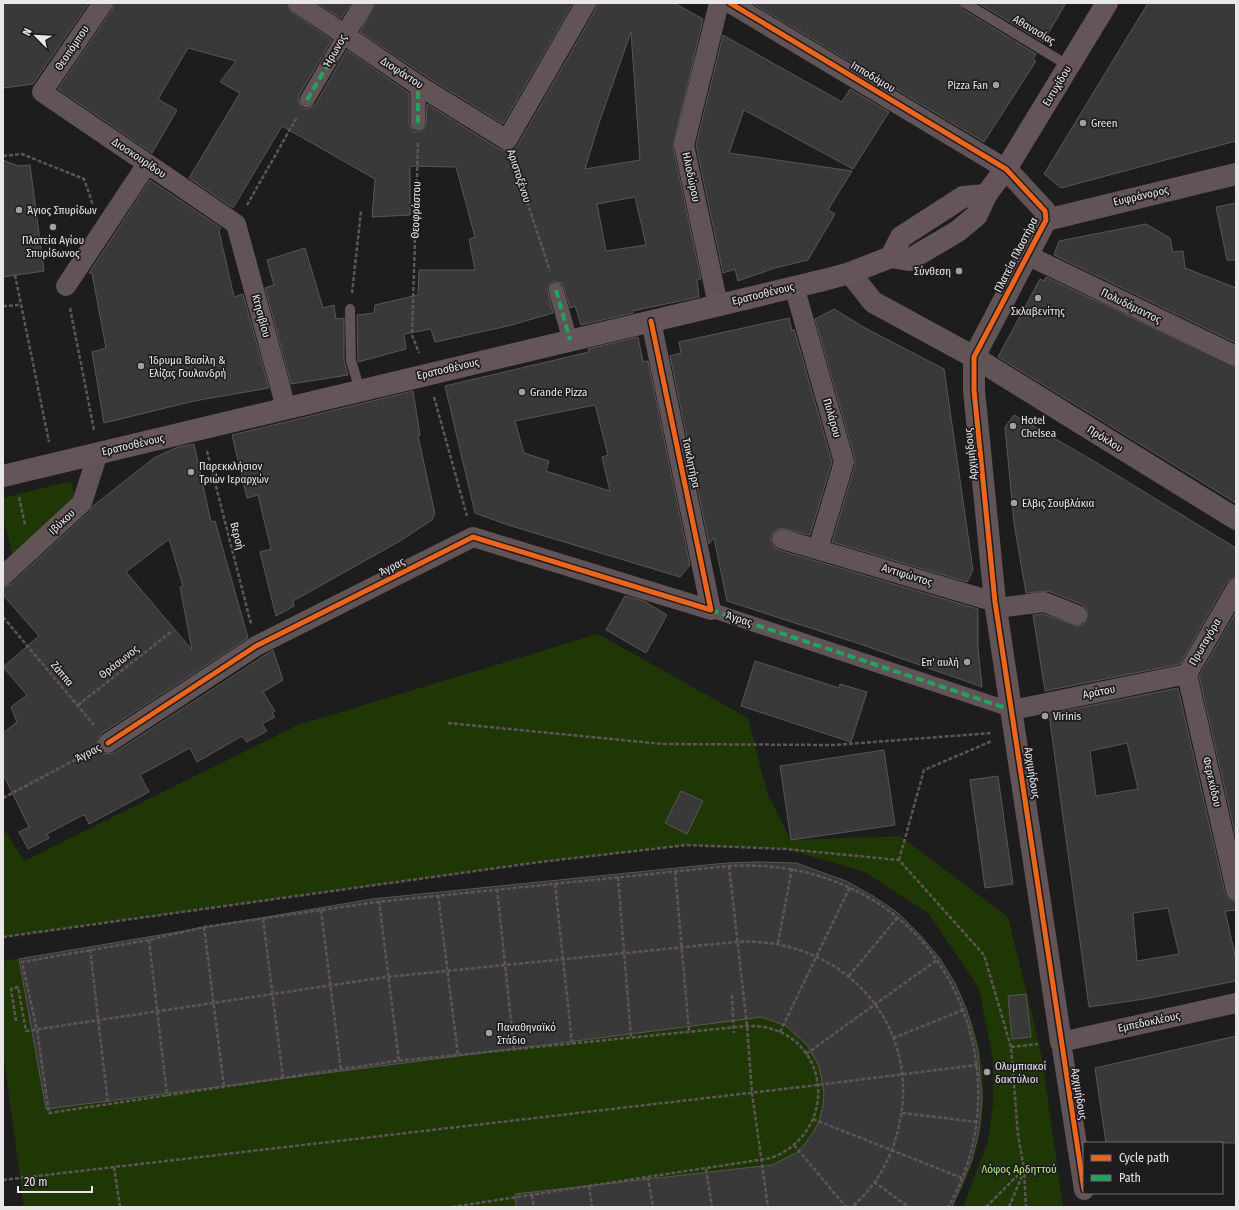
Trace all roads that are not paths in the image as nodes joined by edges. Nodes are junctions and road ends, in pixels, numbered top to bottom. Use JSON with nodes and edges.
{"nodes":[{"id":1,"x":103,"y":3,"type":"edge"},
{"id":2,"x":298,"y":3,"type":"edge"},
{"id":3,"x":364,"y":3,"type":"edge"},
{"id":4,"x":586,"y":3,"type":"edge"},
{"id":5,"x":719,"y":3,"type":"edge"},
{"id":6,"x":730,"y":3,"type":"edge"},
{"id":7,"x":965,"y":3,"type":"edge"},
{"id":8,"x":1107,"y":3,"type":"edge"},
{"id":9,"x":344,"y":35,"type":"junction"},
{"id":10,"x":1069,"y":66,"type":"junction"},
{"id":11,"x":418,"y":85,"type":"junction"},
{"id":12,"x":42,"y":92,"type":"joint"},
{"id":13,"x":307,"y":100,"type":"road end"},
{"id":14,"x":418,"y":123,"type":"road end"},
{"id":15,"x":508,"y":140,"type":"joint"},
{"id":16,"x":147,"y":164,"type":"junction"},
{"id":17,"x":1006,"y":169,"type":"junction"},
{"id":18,"x":1236,"y":174,"type":"edge"},
{"id":19,"x":1046,"y":220,"type":"junction"},
{"id":20,"x":236,"y":224,"type":"joint"},
{"id":21,"x":1027,"y":255,"type":"junction"},
{"id":22,"x":850,"y":273,"type":"junction"},
{"id":23,"x":66,"y":286,"type":"road end"},
{"id":24,"x":794,"y":286,"type":"junction"},
{"id":25,"x":556,"y":290,"type":"road end"},
{"id":26,"x":718,"y":305,"type":"junction"},
{"id":27,"x":350,"y":309,"type":"road end"},
{"id":28,"x":651,"y":321,"type":"junction"},
{"id":29,"x":570,"y":340,"type":"junction"},
{"id":30,"x":1236,"y":356,"type":"edge"},
{"id":31,"x":974,"y":357,"type":"junction"},
{"id":32,"x":360,"y":390,"type":"junction"},
{"id":33,"x":286,"y":408,"type":"junction"},
{"id":34,"x":98,"y":453,"type":"junction"},
{"id":35,"x":9,"y":475,"type":"edge"},
{"id":36,"x":1236,"y":519,"type":"edge"},
{"id":37,"x":782,"y":539,"type":"dead end"},
{"id":38,"x":818,"y":549,"type":"junction"},
{"id":39,"x":3,"y":576,"type":"edge"},
{"id":40,"x":1236,"y":589,"type":"edge"},
{"id":41,"x":996,"y":605,"type":"junction"},
{"id":42,"x":711,"y":610,"type":"junction"},
{"id":43,"x":1077,"y":614,"type":"dead end"},
{"id":44,"x":1187,"y":674,"type":"junction"},
{"id":45,"x":1012,"y":710,"type":"junction"},
{"id":46,"x":108,"y":743,"type":"road end"},
{"id":47,"x":1232,"y":851,"type":"edge"},
{"id":48,"x":1236,"y":890,"type":"edge"},
{"id":49,"x":1236,"y":1003,"type":"edge"},
{"id":50,"x":1061,"y":1042,"type":"junction"},
{"id":51,"x":1083,"y":1185,"type":"edge"},
{"id":52,"x":1084,"y":1194,"type":"edge"},
{"id":53,"x":1087,"y":1207,"type":"edge"}],
"edges":[{"from":1,"to":12,"type":"street","name":"Θεοπόμπου"},
{"from":2,"to":9,"type":"street","name":"Διοφάντου"},
{"from":3,"to":9,"type":"street","name":"Ήρωνος"},
{"from":4,"to":15,"type":"street","name":"Αριστοξένου"},
{"from":5,"to":26,"type":"street","name":"Ηλιοδώρου"},
{"from":6,"to":17,"type":"street","name":"Ιπποδάμου"},
{"from":7,"to":10,"type":"lane","name":"Αθανασίας"},
{"from":8,"to":10,"type":"main road","name":"Ευτυχίδου"},
{"from":9,"to":11,"type":"street","name":"Διοφάντου"},
{"from":9,"to":13,"type":"street","name":"Ήρωνος"},
{"from":10,"to":17,"type":"main road","name":"Ευτυχίδου"},
{"from":11,"to":14,"type":"street"},
{"from":11,"to":15,"type":"street","name":"Διοφάντου"},
{"from":12,"to":16,"type":"street","name":"Διοσκουρίδου"},
{"from":16,"to":20,"type":"street","name":"Διοσκουρίδου"},
{"from":16,"to":23,"type":"street"},
{"from":17,"to":19,"type":"street","name":"Πλατεία Πλαστήρα"},
{"from":17,"to":22,"type":"main road","name":"Ερατοσθένους"},
{"from":18,"to":19,"type":"street","name":"Ευφράνορος"},
{"from":19,"to":21,"type":"street","name":"Πλατεία Πλαστήρα"},
{"from":20,"to":33,"type":"street","name":"Κτησιβίου"},
{"from":21,"to":30,"type":"street","name":"Πολυδάμαντος"},
{"from":21,"to":31,"type":"street","name":"Πλατεία Πλαστήρα"},
{"from":22,"to":24,"type":"main road","name":"Ερατοσθένους"},
{"from":22,"to":31,"type":"street"},
{"from":24,"to":26,"type":"main road","name":"Ερατοσθένους"},
{"from":24,"to":38,"type":"street","name":"Πυλάρου"},
{"from":25,"to":29,"type":"street"},
{"from":26,"to":28,"type":"main road","name":"Ερατοσθένους"},
{"from":27,"to":32,"type":"lane"},
{"from":28,"to":29,"type":"main road","name":"Ερατοσθένους"},
{"from":28,"to":42,"type":"street","name":"Τσικλητήρα"},
{"from":29,"to":32,"type":"main road","name":"Ερατοσθένους"},
{"from":31,"to":36,"type":"street","name":"Πρόκλου"},
{"from":31,"to":41,"type":"street","name":"Αρχιμήδους"},
{"from":32,"to":33,"type":"main road","name":"Ερατοσθένους"},
{"from":33,"to":34,"type":"main road","name":"Ερατοσθένους"},
{"from":34,"to":35,"type":"main road","name":"Ερατοσθένους"},
{"from":34,"to":39,"type":"street","name":"Ιβύκου"},
{"from":37,"to":38,"type":"street","name":"Αντιφώντος"},
{"from":38,"to":41,"type":"street","name":"Αντιφώντος"},
{"from":40,"to":44,"type":"street","name":"Πρωταγόρα"},
{"from":41,"to":43,"type":"street"},
{"from":41,"to":45,"type":"street","name":"Αρχιμήδους"},
{"from":42,"to":45,"type":"street","name":"Άγρας"},
{"from":42,"to":46,"type":"street","name":"Άγρας"},
{"from":44,"to":45,"type":"street","name":"Αράτου"},
{"from":44,"to":47,"type":"street","name":"Φερεκύδου"},
{"from":45,"to":50,"type":"street","name":"Αρχιμήδους"},
{"from":47,"to":48,"type":"street","name":"Φερεκύδου"},
{"from":49,"to":50,"type":"street","name":"Εμπεδοκλέους"},
{"from":50,"to":51,"type":"street","name":"Αρχιμήδους"},
{"from":52,"to":53,"type":"street","name":"Αρχιμήδους"}]}
